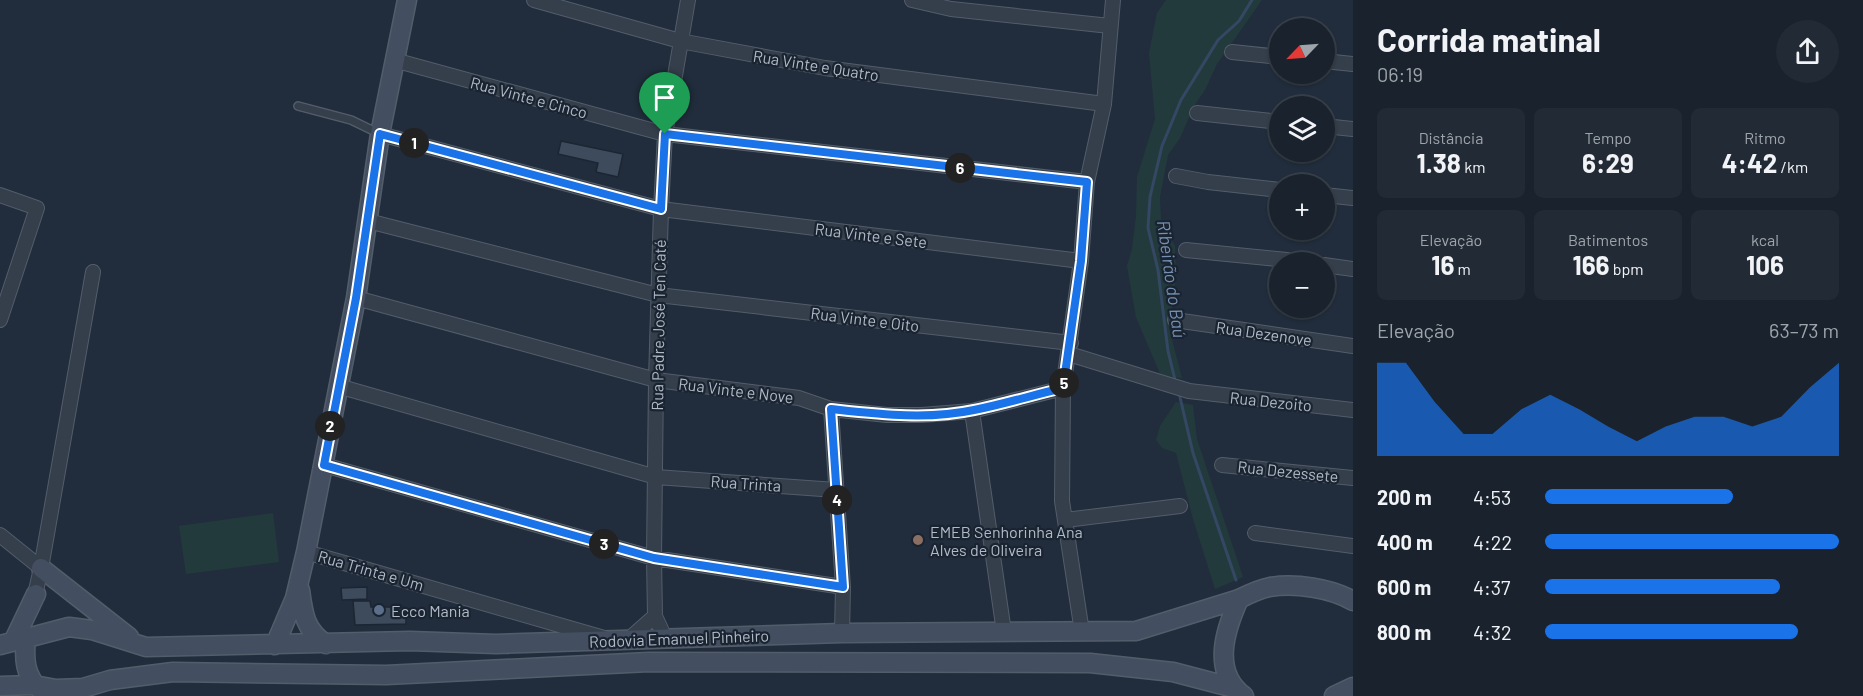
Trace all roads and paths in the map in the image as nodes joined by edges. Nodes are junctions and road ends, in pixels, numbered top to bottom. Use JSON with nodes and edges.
{"nodes":[{"id":1,"x":407,"y":0,"type":"edge"},
{"id":2,"x":534,"y":0,"type":"edge"},
{"id":3,"x":688,"y":0,"type":"edge"},
{"id":4,"x":912,"y":0,"type":"edge"},
{"id":5,"x":1113,"y":0,"type":"edge"},
{"id":6,"x":1110,"y":26,"type":"junction"},
{"id":7,"x":680,"y":41,"type":"junction"},
{"id":8,"x":1232,"y":52,"type":"dead end"},
{"id":9,"x":1269,"y":56,"type":"edge"},
{"id":10,"x":394,"y":60,"type":"junction"},
{"id":11,"x":1335,"y":62,"type":"edge"},
{"id":12,"x":1353,"y":64,"type":"edge"},
{"id":13,"x":1104,"y":104,"type":"junction"},
{"id":14,"x":298,"y":106,"type":"dead end"},
{"id":15,"x":1197,"y":113,"type":"dead end"},
{"id":16,"x":1269,"y":121,"type":"edge"},
{"id":17,"x":1335,"y":127,"type":"edge"},
{"id":18,"x":1353,"y":129,"type":"edge"},
{"id":19,"x":380,"y":134,"type":"junction"},
{"id":20,"x":665,"y":134,"type":"junction"},
{"id":21,"x":1176,"y":176,"type":"dead end"},
{"id":22,"x":1087,"y":182,"type":"junction"},
{"id":23,"x":1269,"y":189,"type":"edge"},
{"id":24,"x":0,"y":195,"type":"edge"},
{"id":25,"x":1335,"y":196,"type":"edge"},
{"id":26,"x":1353,"y":198,"type":"edge"},
{"id":27,"x":661,"y":209,"type":"junction"},
{"id":28,"x":368,"y":221,"type":"junction"},
{"id":29,"x":1186,"y":250,"type":"dead end"},
{"id":30,"x":1269,"y":258,"type":"edge"},
{"id":31,"x":1081,"y":261,"type":"junction"},
{"id":32,"x":1335,"y":267,"type":"edge"},
{"id":33,"x":1353,"y":269,"type":"edge"},
{"id":34,"x":93,"y":272,"type":"dead end"},
{"id":35,"x":658,"y":295,"type":"junction"},
{"id":36,"x":356,"y":298,"type":"junction"},
{"id":37,"x":0,"y":320,"type":"edge"},
{"id":38,"x":1175,"y":320,"type":"dead end"},
{"id":39,"x":1353,"y":346,"type":"edge"},
{"id":40,"x":1070,"y":349,"type":"junction"},
{"id":41,"x":656,"y":380,"type":"junction"},
{"id":42,"x":338,"y":386,"type":"junction"},
{"id":43,"x":1063,"y":388,"type":"junction"},
{"id":44,"x":831,"y":409,"type":"junction"},
{"id":45,"x":1353,"y":410,"type":"edge"},
{"id":46,"x":972,"y":411,"type":"junction"},
{"id":47,"x":324,"y":465,"type":"junction"},
{"id":48,"x":1222,"y":465,"type":"dead end"},
{"id":49,"x":656,"y":477,"type":"junction"},
{"id":50,"x":1353,"y":477,"type":"edge"},
{"id":51,"x":837,"y":490,"type":"junction"},
{"id":52,"x":1180,"y":506,"type":"dead end"},
{"id":53,"x":1065,"y":520,"type":"junction"},
{"id":54,"x":1255,"y":533,"type":"dead end"},
{"id":55,"x":0,"y":535,"type":"edge"},
{"id":56,"x":1353,"y":546,"type":"edge"},
{"id":57,"x":306,"y":552,"type":"junction"},
{"id":58,"x":654,"y":558,"type":"junction"},
{"id":59,"x":42,"y":568,"type":"junction"},
{"id":60,"x":300,"y":580,"type":"junction"},
{"id":61,"x":843,"y":587,"type":"junction"},
{"id":62,"x":36,"y":594,"type":"joint"},
{"id":63,"x":1239,"y":600,"type":"junction"},
{"id":64,"x":1353,"y":601,"type":"edge"},
{"id":65,"x":655,"y":616,"type":"junction"},
{"id":66,"x":1005,"y":632,"type":"junction"},
{"id":67,"x":1082,"y":632,"type":"junction"},
{"id":68,"x":843,"y":633,"type":"junction"},
{"id":69,"x":665,"y":638,"type":"junction"},
{"id":70,"x":609,"y":639,"type":"junction"},
{"id":71,"x":629,"y":639,"type":"junction"},
{"id":72,"x":13,"y":641,"type":"edge"},
{"id":73,"x":326,"y":644,"type":"junction"},
{"id":74,"x":274,"y":645,"type":"junction"},
{"id":75,"x":146,"y":647,"type":"junction"},
{"id":76,"x":142,"y":676,"type":"junction"},
{"id":77,"x":34,"y":685,"type":"junction"},
{"id":78,"x":0,"y":686,"type":"edge"},
{"id":79,"x":1353,"y":687,"type":"edge"},
{"id":80,"x":1239,"y":692,"type":"edge"},
{"id":81,"x":54,"y":696,"type":"edge"},
{"id":82,"x":89,"y":696,"type":"edge"},
{"id":83,"x":1334,"y":696,"type":"edge"}],
"edges":[{"from":1,"to":10,"type":"main road"},
{"from":2,"to":7,"type":"street","name":"Rua Vinte e Quatro"},
{"from":3,"to":7,"type":"street","name":"Rua Padre José Ten Caté"},
{"from":4,"to":6,"type":"street"},
{"from":5,"to":6,"type":"street"},
{"from":6,"to":13,"type":"street"},
{"from":7,"to":13,"type":"street","name":"Rua Vinte e Quatro"},
{"from":7,"to":20,"type":"street","name":"Rua Padre José Ten Caté"},
{"from":8,"to":9,"type":"street"},
{"from":10,"to":19,"type":"main road"},
{"from":10,"to":20,"type":"street","name":"Rua Vinte e Cinco"},
{"from":11,"to":12,"type":"street"},
{"from":13,"to":22,"type":"street"},
{"from":14,"to":19,"type":"lane"},
{"from":15,"to":16,"type":"street"},
{"from":17,"to":18,"type":"street"},
{"from":19,"to":27,"type":"street","name":"Rua Vinte e Sete"},
{"from":19,"to":28,"type":"main road"},
{"from":20,"to":22,"type":"street","name":"Rua Vinte e Cinco"},
{"from":20,"to":27,"type":"street","name":"Rua Padre José Ten Caté"},
{"from":21,"to":23,"type":"street"},
{"from":22,"to":31,"type":"street"},
{"from":24,"to":37,"type":"street"},
{"from":25,"to":26,"type":"street"},
{"from":27,"to":31,"type":"street","name":"Rua Vinte e Sete"},
{"from":27,"to":35,"type":"street","name":"Rua Padre José Ten Caté"},
{"from":28,"to":35,"type":"street"},
{"from":28,"to":36,"type":"main road"},
{"from":29,"to":30,"type":"street"},
{"from":31,"to":40,"type":"street"},
{"from":32,"to":33,"type":"street"},
{"from":34,"to":59,"type":"street"},
{"from":35,"to":40,"type":"street","name":"Rua Vinte e Oito"},
{"from":35,"to":41,"type":"street","name":"Rua Padre José Ten Caté"},
{"from":36,"to":41,"type":"street"},
{"from":36,"to":42,"type":"main road"},
{"from":38,"to":39,"type":"street","name":"Rua Dezenove"},
{"from":40,"to":43,"type":"street"},
{"from":40,"to":45,"type":"street","name":"Rua Dezoito"},
{"from":41,"to":44,"type":"street","name":"Rua Vinte e Nove"},
{"from":41,"to":49,"type":"street","name":"Rua Padre José Ten Caté"},
{"from":42,"to":47,"type":"main road"},
{"from":42,"to":49,"type":"street"},
{"from":43,"to":46,"type":"street","name":"Rua Vinte e Nove"},
{"from":43,"to":53,"type":"street"},
{"from":44,"to":46,"type":"street","name":"Rua Vinte e Nove"},
{"from":44,"to":51,"type":"street"},
{"from":46,"to":66,"type":"street"},
{"from":47,"to":57,"type":"main road"},
{"from":47,"to":58,"type":"street"},
{"from":48,"to":50,"type":"street","name":"Rua Dezessete"},
{"from":49,"to":51,"type":"street","name":"Rua Trinta"},
{"from":49,"to":58,"type":"street","name":"Rua Padre José Ten Caté"},
{"from":51,"to":61,"type":"street"},
{"from":52,"to":53,"type":"street"},
{"from":53,"to":67,"type":"street"},
{"from":54,"to":56,"type":"street"},
{"from":55,"to":59,"type":"street"},
{"from":57,"to":60,"type":"main road"},
{"from":57,"to":70,"type":"street","name":"Rua Trinta e Um"},
{"from":58,"to":61,"type":"street"},
{"from":58,"to":65,"type":"street","name":"Rua Padre José Ten Caté"},
{"from":59,"to":62,"type":"street"},
{"from":59,"to":75,"type":"main road"},
{"from":60,"to":73,"type":"main road"},
{"from":60,"to":74,"type":"main road"},
{"from":61,"to":68,"type":"street"},
{"from":62,"to":72,"type":"main road"},
{"from":63,"to":64,"type":"main road","name":"Rodovia Emanuel Pinheiro"},
{"from":63,"to":67,"type":"main road","name":"Rodovia Emanuel Pinheiro"},
{"from":63,"to":80,"type":"main road"},
{"from":65,"to":69,"type":"street"},
{"from":65,"to":71,"type":"street"},
{"from":66,"to":67,"type":"main road","name":"Rodovia Emanuel Pinheiro"},
{"from":66,"to":68,"type":"main road","name":"Rodovia Emanuel Pinheiro"},
{"from":68,"to":69,"type":"main road","name":"Rodovia Emanuel Pinheiro"},
{"from":69,"to":71,"type":"main road","name":"Rodovia Emanuel Pinheiro"},
{"from":70,"to":71,"type":"main road","name":"Rodovia Emanuel Pinheiro"},
{"from":70,"to":73,"type":"main road","name":"Rodovia Emanuel Pinheiro"},
{"from":72,"to":75,"type":"main road","name":"Rodovia Emanuel Pinheiro"},
{"from":72,"to":77,"type":"main road"},
{"from":73,"to":74,"type":"main road","name":"Rodovia Emanuel Pinheiro"},
{"from":74,"to":75,"type":"main road","name":"Rodovia Emanuel Pinheiro"},
{"from":76,"to":77,"type":"main road","name":"Rodovia Emanuel Pinheiro"},
{"from":76,"to":80,"type":"main road","name":"Rodovia Emanuel Pinheiro"},
{"from":76,"to":82,"type":"main road"},
{"from":77,"to":78,"type":"main road","name":"Rodovia Emanuel Pinheiro"},
{"from":77,"to":81,"type":"main road"},
{"from":79,"to":83,"type":"main road"}]}
